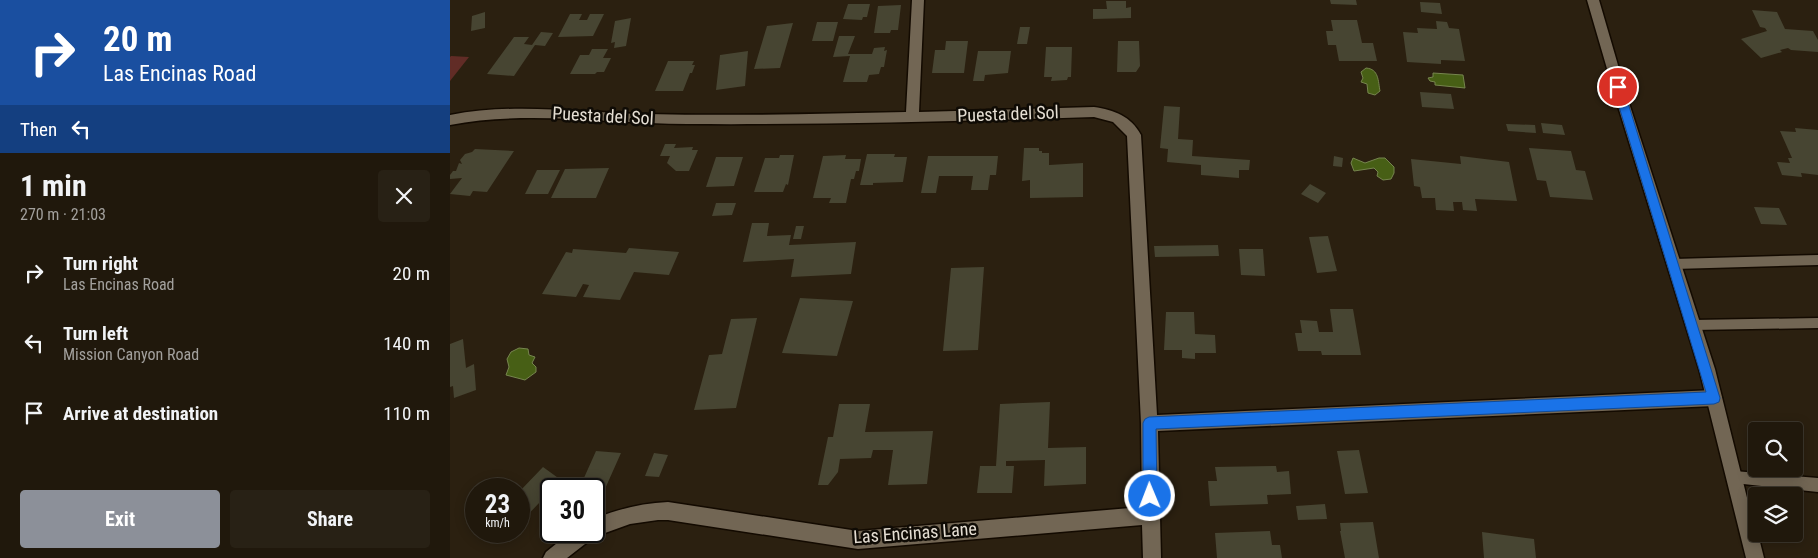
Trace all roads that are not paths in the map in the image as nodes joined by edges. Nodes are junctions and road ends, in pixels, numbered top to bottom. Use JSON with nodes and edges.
{"nodes":[{"id":1,"x":918,"y":0,"type":"edge"},
{"id":2,"x":1593,"y":0,"type":"edge"},
{"id":3,"x":912,"y":117,"type":"junction"},
{"id":4,"x":450,"y":120,"type":"edge"},
{"id":5,"x":1818,"y":260,"type":"edge"},
{"id":6,"x":1674,"y":264,"type":"junction"},
{"id":7,"x":1818,"y":323,"type":"edge"},
{"id":8,"x":1693,"y":325,"type":"junction"},
{"id":9,"x":1714,"y":398,"type":"junction"},
{"id":10,"x":1149,"y":423,"type":"junction"},
{"id":11,"x":1734,"y":477,"type":"junction"},
{"id":12,"x":1818,"y":485,"type":"edge"},
{"id":13,"x":1150,"y":515,"type":"junction"},
{"id":14,"x":605,"y":523,"type":"edge"},
{"id":15,"x":571,"y":543,"type":"edge"},
{"id":16,"x":559,"y":552,"type":"edge"},
{"id":17,"x":1152,"y":558,"type":"edge"},
{"id":18,"x":1755,"y":558,"type":"edge"}],
"edges":[{"from":1,"to":3,"type":"street"},
{"from":2,"to":6,"type":"street"},
{"from":3,"to":4,"type":"street","name":"Puesta del Sol"},
{"from":3,"to":10,"type":"street","name":"Puesta del Sol"},
{"from":5,"to":6,"type":"lane"},
{"from":6,"to":8,"type":"street"},
{"from":7,"to":8,"type":"lane"},
{"from":8,"to":9,"type":"street"},
{"from":9,"to":10,"type":"street"},
{"from":9,"to":11,"type":"street"},
{"from":10,"to":13,"type":"street","name":"Puesta del Sol"},
{"from":11,"to":12,"type":"lane"},
{"from":11,"to":18,"type":"street"},
{"from":13,"to":14,"type":"street","name":"Las Encinas Lane"},
{"from":13,"to":17,"type":"street","name":"Puesta del Sol"},
{"from":15,"to":16,"type":"street"}]}
